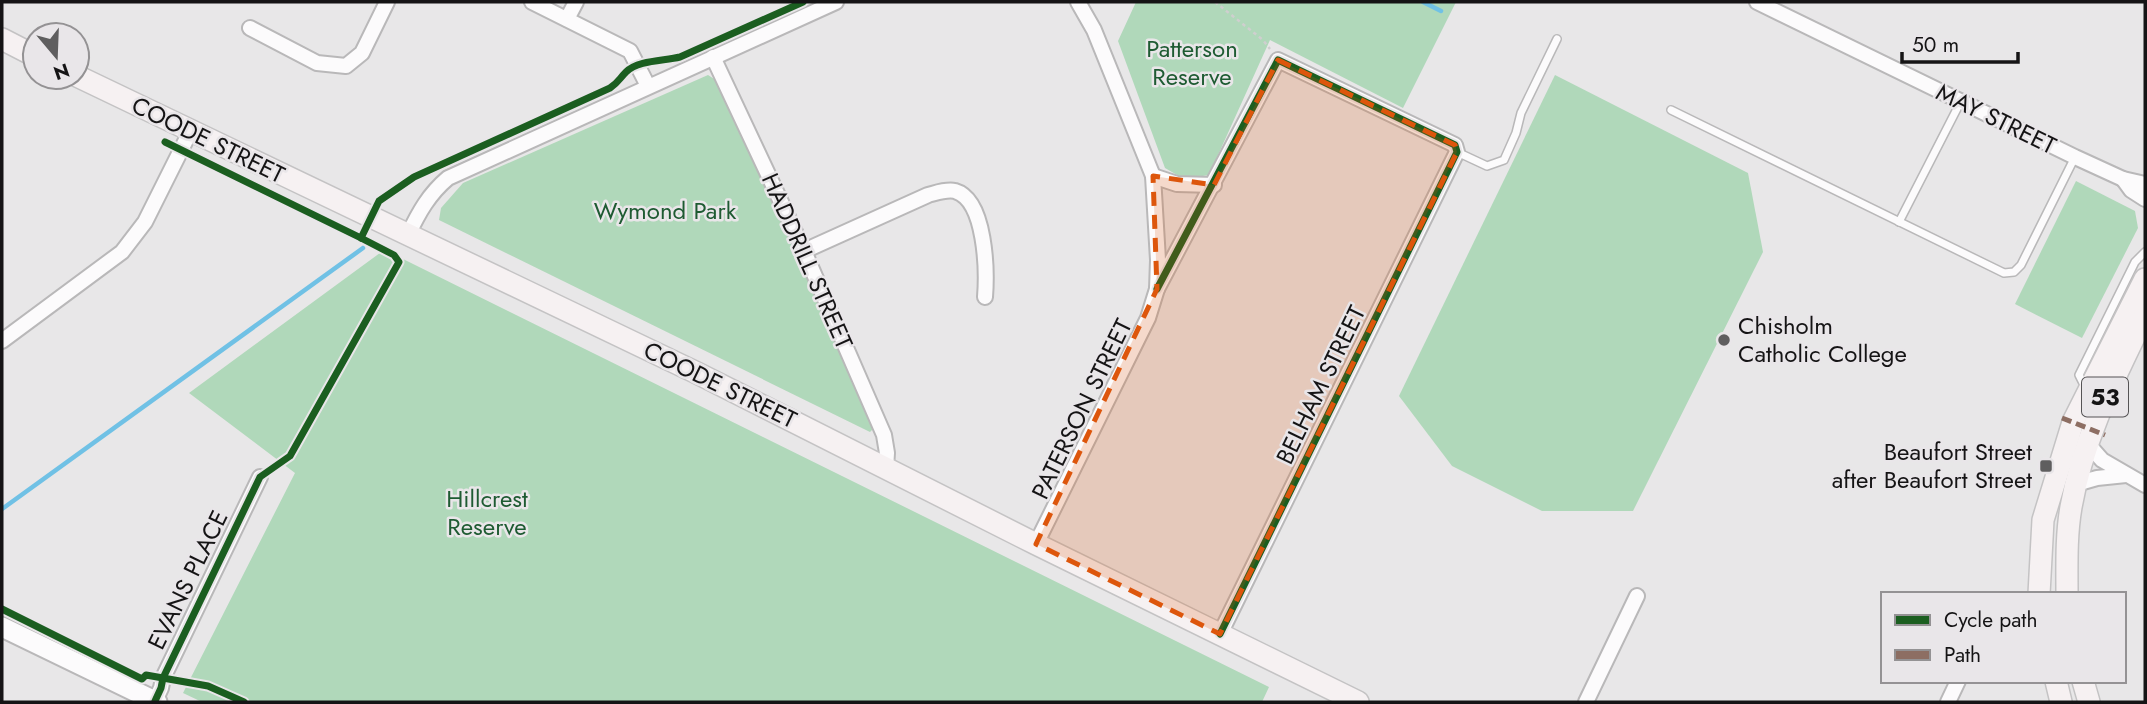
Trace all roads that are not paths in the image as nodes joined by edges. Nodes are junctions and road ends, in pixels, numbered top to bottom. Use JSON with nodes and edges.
{"nodes":[{"id":1,"x":387,"y":2,"type":"edge"},
{"id":2,"x":532,"y":2,"type":"edge"},
{"id":3,"x":576,"y":2,"type":"edge"},
{"id":4,"x":836,"y":2,"type":"edge"},
{"id":5,"x":1078,"y":2,"type":"edge"},
{"id":6,"x":1757,"y":2,"type":"edge"},
{"id":7,"x":567,"y":19,"type":"junction"},
{"id":8,"x":250,"y":28,"type":"dead end"},
{"id":9,"x":2,"y":39,"type":"edge"},
{"id":10,"x":1557,"y":40,"type":"dead end"},
{"id":11,"x":21,"y":49,"type":"edge"},
{"id":12,"x":713,"y":57,"type":"junction"},
{"id":13,"x":91,"y":83,"type":"edge"},
{"id":14,"x":648,"y":86,"type":"junction"},
{"id":15,"x":1961,"y":101,"type":"junction"},
{"id":16,"x":1671,"y":110,"type":"dead end"},
{"id":17,"x":191,"y":132,"type":"junction"},
{"id":18,"x":1457,"y":152,"type":"junction"},
{"id":19,"x":2075,"y":157,"type":"junction"},
{"id":20,"x":1153,"y":176,"type":"junction"},
{"id":21,"x":2123,"y":179,"type":"junction"},
{"id":22,"x":2145,"y":184,"type":"edge"},
{"id":23,"x":1214,"y":185,"type":"junction"},
{"id":24,"x":2145,"y":199,"type":"edge"},
{"id":25,"x":1899,"y":222,"type":"junction"},
{"id":26,"x":408,"y":235,"type":"junction"},
{"id":27,"x":804,"y":251,"type":"junction"},
{"id":28,"x":2145,"y":252,"type":"edge"},
{"id":29,"x":2145,"y":279,"type":"edge"},
{"id":30,"x":1157,"y":289,"type":"junction"},
{"id":31,"x":985,"y":297,"type":"dead end"},
{"id":32,"x":2145,"y":315,"type":"edge"},
{"id":33,"x":2,"y":341,"type":"edge"},
{"id":34,"x":2087,"y":391,"type":"junction"},
{"id":35,"x":2087,"y":443,"type":"junction"},
{"id":36,"x":886,"y":468,"type":"junction"},
{"id":37,"x":2126,"y":475,"type":"junction"},
{"id":38,"x":260,"y":477,"type":"dead end"},
{"id":39,"x":2076,"y":484,"type":"junction"},
{"id":40,"x":2145,"y":485,"type":"edge"},
{"id":41,"x":1036,"y":544,"type":"junction"},
{"id":42,"x":2039,"y":592,"type":"edge"},
{"id":43,"x":2067,"y":592,"type":"edge"},
{"id":44,"x":1637,"y":596,"type":"dead end"},
{"id":45,"x":2,"y":627,"type":"edge"},
{"id":46,"x":1220,"y":634,"type":"junction"},
{"id":47,"x":1957,"y":683,"type":"edge"},
{"id":48,"x":2057,"y":683,"type":"edge"},
{"id":49,"x":2084,"y":683,"type":"edge"},
{"id":50,"x":156,"y":702,"type":"edge"},
{"id":51,"x":1358,"y":702,"type":"edge"},
{"id":52,"x":1586,"y":702,"type":"edge"},
{"id":53,"x":1948,"y":702,"type":"edge"},
{"id":54,"x":2062,"y":702,"type":"edge"},
{"id":55,"x":2089,"y":702,"type":"edge"}],
"edges":[{"from":1,"to":8,"type":"street"},
{"from":2,"to":7,"type":"street"},
{"from":3,"to":7,"type":"street"},
{"from":4,"to":12,"type":"street"},
{"from":5,"to":20,"type":"street","name":"PATERSON STREET"},
{"from":6,"to":15,"type":"street","name":"MAY STREET"},
{"from":7,"to":14,"type":"street"},
{"from":9,"to":11,"type":"main road"},
{"from":10,"to":18,"type":"lane"},
{"from":12,"to":14,"type":"street"},
{"from":12,"to":27,"type":"street","name":"HADDRILL STREET"},
{"from":13,"to":17,"type":"main road","name":"COODE STREET"},
{"from":14,"to":26,"type":"street"},
{"from":15,"to":19,"type":"street","name":"MAY STREET"},
{"from":15,"to":25,"type":"lane"},
{"from":16,"to":25,"type":"lane"},
{"from":17,"to":26,"type":"main road","name":"COODE STREET"},
{"from":17,"to":33,"type":"street"},
{"from":18,"to":23,"type":"street","name":"PATERSON STREET"},
{"from":18,"to":46,"type":"street","name":"BELHAM STREET"},
{"from":19,"to":21,"type":"street","name":"MAY STREET"},
{"from":19,"to":25,"type":"lane"},
{"from":20,"to":23,"type":"street"},
{"from":20,"to":30,"type":"street","name":"PATERSON STREET"},
{"from":21,"to":22,"type":"street","name":"MAY STREET"},
{"from":21,"to":24,"type":"street","name":"MAY STREET"},
{"from":23,"to":30,"type":"street","name":"PATERSON STREET"},
{"from":26,"to":36,"type":"main road","name":"COODE STREET"},
{"from":27,"to":31,"type":"street"},
{"from":27,"to":36,"type":"street","name":"HADDRILL STREET"},
{"from":28,"to":34,"type":"lane"},
{"from":29,"to":34,"type":"main road","number":"53"},
{"from":30,"to":41,"type":"street","name":"PATERSON STREET"},
{"from":32,"to":35,"type":"main road","number":"53"},
{"from":34,"to":42,"type":"main road","number":"53"},
{"from":35,"to":37,"type":"street"},
{"from":35,"to":39,"type":"main road","number":"53"},
{"from":36,"to":41,"type":"main road","name":"COODE STREET"},
{"from":37,"to":39,"type":"street"},
{"from":37,"to":40,"type":"street"},
{"from":38,"to":50,"type":"street","name":"EVANS PLACE"},
{"from":39,"to":43,"type":"main road","number":"53"},
{"from":41,"to":46,"type":"main road","name":"COODE STREET"},
{"from":44,"to":52,"type":"street"},
{"from":45,"to":50,"type":"street"},
{"from":46,"to":51,"type":"main road","name":"COODE STREET"},
{"from":47,"to":53,"type":"street"},
{"from":48,"to":54,"type":"main road"},
{"from":49,"to":55,"type":"main road"}]}
